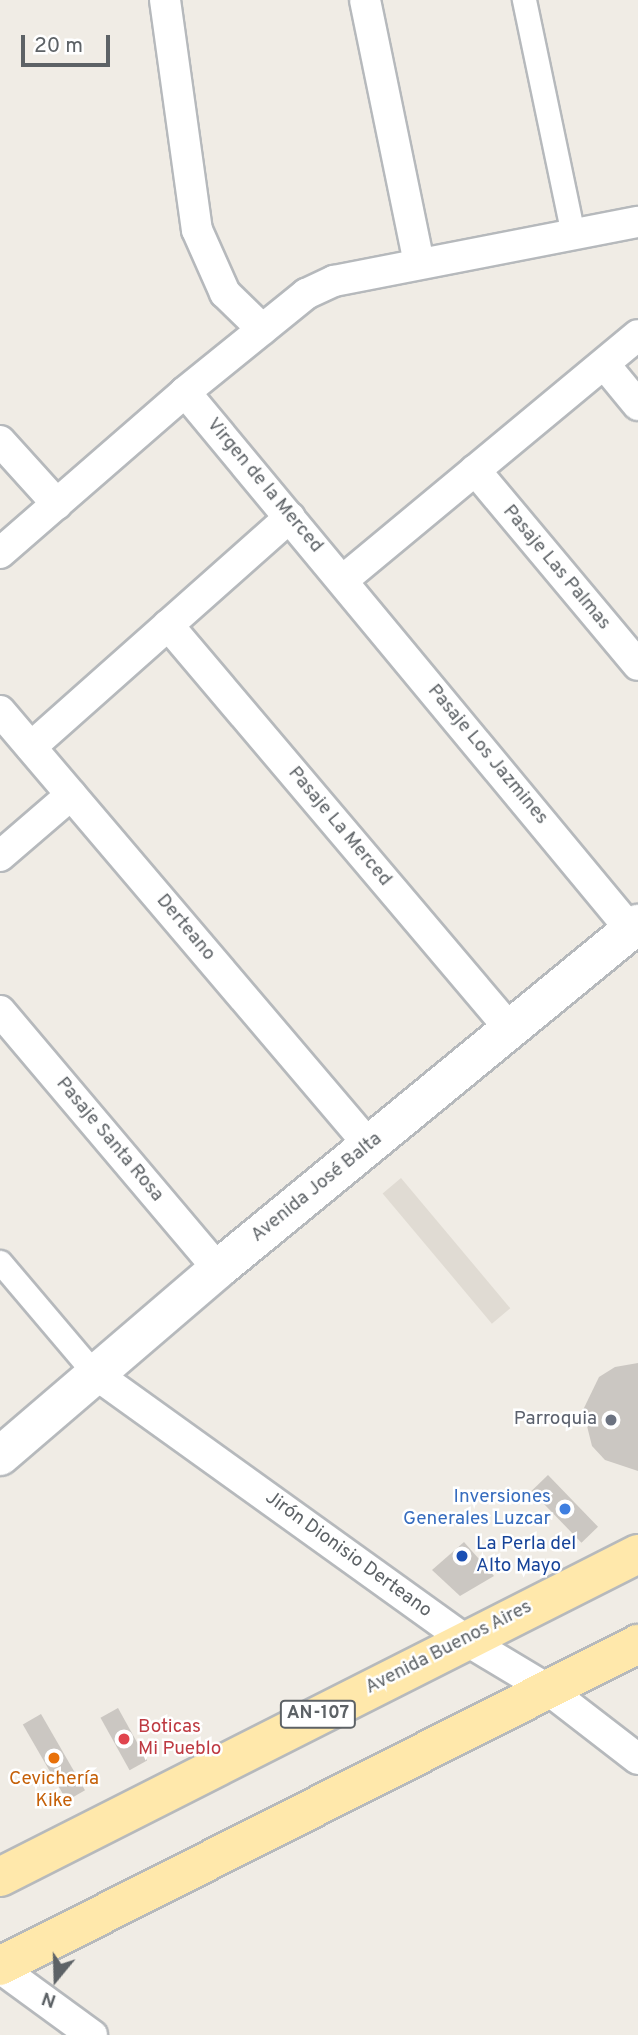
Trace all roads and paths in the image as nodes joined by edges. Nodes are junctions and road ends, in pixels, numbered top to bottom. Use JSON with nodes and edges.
{"nodes":[{"id":1,"x":165,"y":0,"type":"edge"},
{"id":2,"x":365,"y":0,"type":"edge"},
{"id":3,"x":524,"y":0,"type":"edge"},
{"id":4,"x":638,"y":222,"type":"edge"},
{"id":5,"x":573,"y":234,"type":"junction"},
{"id":6,"x":419,"y":264,"type":"junction"},
{"id":7,"x":262,"y":329,"type":"junction"},
{"id":8,"x":638,"y":335,"type":"edge"},
{"id":9,"x":605,"y":365,"type":"junction"},
{"id":10,"x":186,"y":392,"type":"junction"},
{"id":11,"x":638,"y":405,"type":"edge"},
{"id":12,"x":0,"y":441,"type":"edge"},
{"id":13,"x":475,"y":470,"type":"junction"},
{"id":14,"x":57,"y":504,"type":"junction"},
{"id":15,"x":290,"y":517,"type":"junction"},
{"id":16,"x":0,"y":553,"type":"edge"},
{"id":17,"x":342,"y":580,"type":"junction"},
{"id":18,"x":168,"y":625,"type":"junction"},
{"id":19,"x":638,"y":665,"type":"edge"},
{"id":20,"x":0,"y":711,"type":"edge"},
{"id":21,"x":31,"y":747,"type":"junction"},
{"id":22,"x":71,"y":795,"type":"junction"},
{"id":23,"x":0,"y":856,"type":"edge"},
{"id":24,"x":634,"y":927,"type":"edge"},
{"id":25,"x":0,"y":1011,"type":"edge"},
{"id":26,"x":510,"y":1029,"type":"junction"},
{"id":27,"x":369,"y":1145,"type":"junction"},
{"id":28,"x":0,"y":1262,"type":"edge"},
{"id":29,"x":218,"y":1269,"type":"junction"},
{"id":30,"x":94,"y":1373,"type":"junction"},
{"id":31,"x":0,"y":1456,"type":"edge"},
{"id":32,"x":638,"y":1554,"type":"edge"},
{"id":33,"x":464,"y":1639,"type":"junction"},
{"id":34,"x":638,"y":1644,"type":"edge"},
{"id":35,"x":546,"y":1688,"type":"junction"},
{"id":36,"x":638,"y":1759,"type":"edge"},
{"id":37,"x":0,"y":1877,"type":"edge"},
{"id":38,"x":0,"y":1967,"type":"edge"},
{"id":39,"x":92,"y":2035,"type":"edge"}],
"edges":[{"from":1,"to":7,"type":"street"},
{"from":2,"to":6,"type":"street"},
{"from":3,"to":5,"type":"street"},
{"from":4,"to":5,"type":"street"},
{"from":5,"to":6,"type":"street"},
{"from":6,"to":7,"type":"street"},
{"from":7,"to":10,"type":"street"},
{"from":8,"to":9,"type":"street"},
{"from":9,"to":11,"type":"street"},
{"from":9,"to":13,"type":"street"},
{"from":10,"to":14,"type":"street"},
{"from":10,"to":15,"type":"street","name":"Virgen de la Merced"},
{"from":12,"to":14,"type":"street"},
{"from":13,"to":17,"type":"street"},
{"from":13,"to":19,"type":"street","name":"Pasaje Las Palmas"},
{"from":14,"to":16,"type":"street"},
{"from":15,"to":17,"type":"street","name":"Virgen de la Merced"},
{"from":15,"to":18,"type":"street"},
{"from":17,"to":24,"type":"street","name":"Pasaje Los Jazmines"},
{"from":18,"to":21,"type":"street"},
{"from":18,"to":26,"type":"street","name":"Pasaje La Merced"},
{"from":20,"to":21,"type":"street","name":"Derteano"},
{"from":21,"to":22,"type":"street","name":"Derteano"},
{"from":22,"to":23,"type":"street"},
{"from":22,"to":27,"type":"street","name":"Derteano"},
{"from":24,"to":26,"type":"main road","name":"Avenida José Balta"},
{"from":25,"to":29,"type":"street","name":"Pasaje Santa Rosa"},
{"from":26,"to":27,"type":"main road","name":"Avenida José Balta"},
{"from":27,"to":29,"type":"main road","name":"Avenida José Balta"},
{"from":28,"to":30,"type":"street"},
{"from":29,"to":30,"type":"main road","name":"Avenida José Balta"},
{"from":30,"to":31,"type":"main road","name":"Avenida José Balta"},
{"from":30,"to":33,"type":"street","name":"Jirón Dionisio Derteano"},
{"from":32,"to":33,"type":"main road","name":"Avenida Buenos Aires","number":"AN-107"},
{"from":33,"to":35,"type":"street","name":"Jirón Dionisio Derteano"},
{"from":33,"to":37,"type":"main road","name":"Avenida Buenos Aires","number":"AN-107"},
{"from":34,"to":35,"type":"main road"},
{"from":35,"to":36,"type":"street","name":"Jirón Dionisio Derteano"},
{"from":35,"to":38,"type":"main road"},
{"from":38,"to":39,"type":"street"}]}
